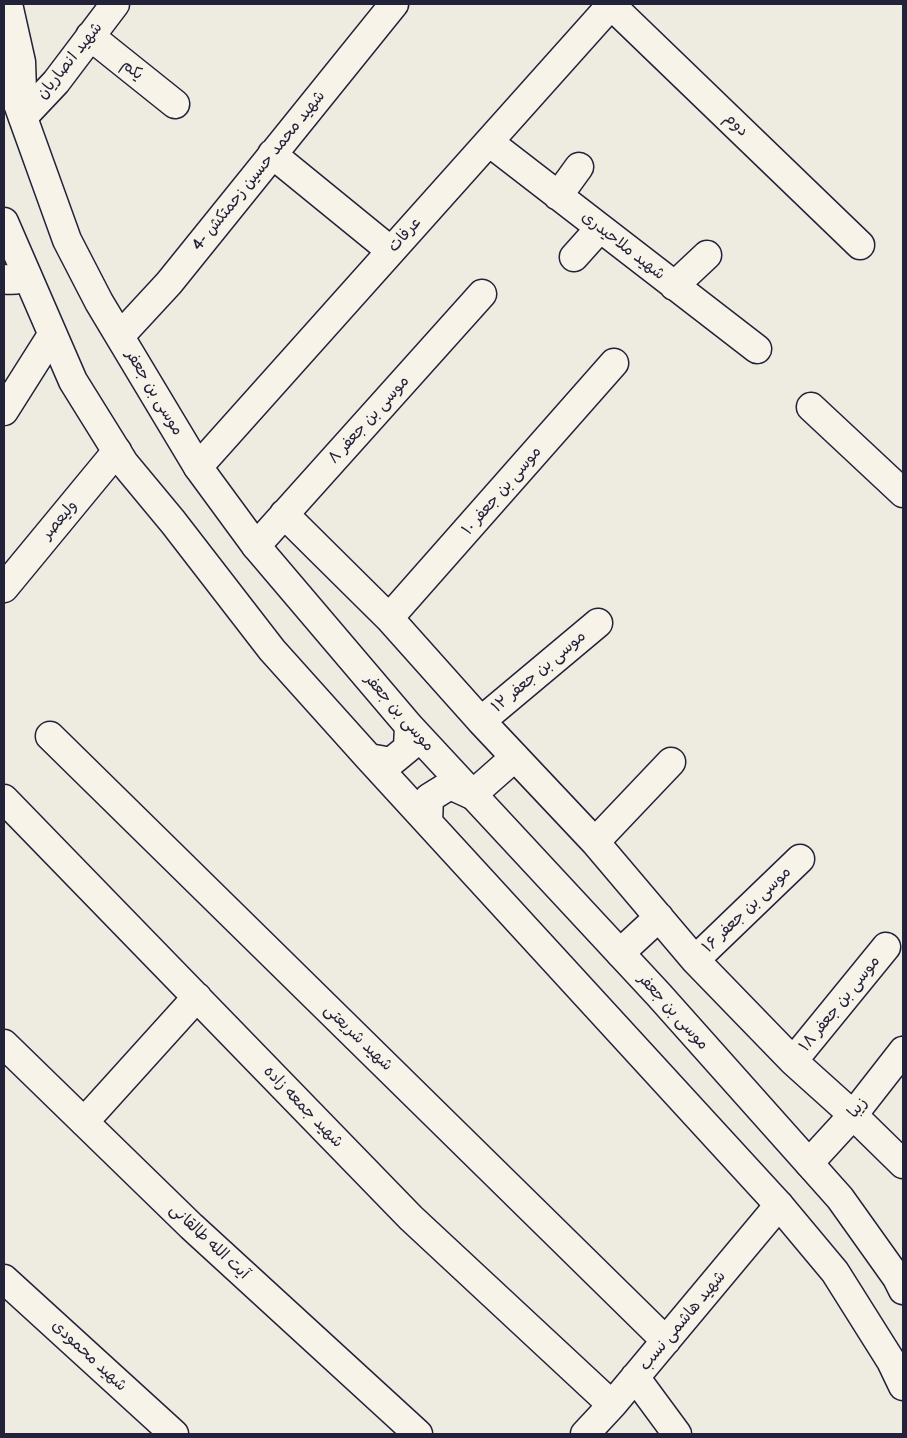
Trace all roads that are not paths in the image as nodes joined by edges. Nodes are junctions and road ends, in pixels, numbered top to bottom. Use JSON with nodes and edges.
{"nodes":[{"id":1,"x":8,"y":4,"type":"edge"},
{"id":2,"x":115,"y":4,"type":"edge"},
{"id":3,"x":394,"y":4,"type":"edge"},
{"id":4,"x":611,"y":4,"type":"edge"},
{"id":5,"x":90,"y":36,"type":"junction"},
{"id":6,"x":4,"y":65,"type":"edge"},
{"id":7,"x":175,"y":104,"type":"dead end"},
{"id":8,"x":23,"y":117,"type":"junction"},
{"id":9,"x":489,"y":142,"type":"junction"},
{"id":10,"x":272,"y":154,"type":"junction"},
{"id":11,"x":579,"y":167,"type":"dead end"},
{"id":12,"x":558,"y":196,"type":"junction"},
{"id":13,"x":4,"y":222,"type":"edge"},
{"id":14,"x":600,"y":228,"type":"junction"},
{"id":15,"x":860,"y":244,"type":"dead end"},
{"id":16,"x":390,"y":251,"type":"junction"},
{"id":17,"x":708,"y":255,"type":"dead end"},
{"id":18,"x":574,"y":257,"type":"dead end"},
{"id":19,"x":15,"y":277,"type":"edge"},
{"id":20,"x":674,"y":286,"type":"junction"},
{"id":21,"x":482,"y":294,"type":"dead end"},
{"id":22,"x":52,"y":335,"type":"junction"},
{"id":23,"x":120,"y":336,"type":"junction"},
{"id":24,"x":757,"y":349,"type":"dead end"},
{"id":25,"x":614,"y":363,"type":"dead end"},
{"id":26,"x":811,"y":407,"type":"dead end"},
{"id":27,"x":4,"y":411,"type":"edge"},
{"id":28,"x":117,"y":451,"type":"junction"},
{"id":29,"x":198,"y":467,"type":"junction"},
{"id":30,"x":903,"y":493,"type":"edge"},
{"id":31,"x":284,"y":514,"type":"junction"},
{"id":32,"x":256,"y":546,"type":"junction"},
{"id":33,"x":4,"y":588,"type":"edge"},
{"id":34,"x":389,"y":618,"type":"junction"},
{"id":35,"x":598,"y":624,"type":"dead end"},
{"id":36,"x":481,"y":721,"type":"junction"},
{"id":37,"x":409,"y":726,"type":"junction"},
{"id":38,"x":50,"y":736,"type":"dead end"},
{"id":39,"x":515,"y":757,"type":"junction"},
{"id":40,"x":369,"y":758,"type":"junction"},
{"id":41,"x":672,"y":762,"type":"dead end"},
{"id":42,"x":472,"y":795,"type":"junction"},
{"id":43,"x":4,"y":799,"type":"edge"},
{"id":44,"x":428,"y":822,"type":"junction"},
{"id":45,"x":595,"y":842,"type":"junction"},
{"id":46,"x":800,"y":859,"type":"dead end"},
{"id":47,"x":659,"y":917,"type":"junction"},
{"id":48,"x":886,"y":947,"type":"dead end"},
{"id":49,"x":620,"y":953,"type":"junction"},
{"id":50,"x":695,"y":960,"type":"junction"},
{"id":51,"x":197,"y":997,"type":"junction"},
{"id":52,"x":4,"y":1044,"type":"edge"},
{"id":53,"x":903,"y":1051,"type":"edge"},
{"id":54,"x":793,"y":1061,"type":"junction"},
{"id":55,"x":853,"y":1115,"type":"junction"},
{"id":56,"x":84,"y":1122,"type":"junction"},
{"id":57,"x":809,"y":1163,"type":"junction"},
{"id":58,"x":903,"y":1164,"type":"edge"},
{"id":59,"x":779,"y":1206,"type":"junction"},
{"id":60,"x":4,"y":1279,"type":"edge"},
{"id":61,"x":903,"y":1290,"type":"edge"},
{"id":62,"x":666,"y":1341,"type":"junction"},
{"id":63,"x":636,"y":1377,"type":"junction"},
{"id":64,"x":903,"y":1386,"type":"edge"},
{"id":65,"x":612,"y":1405,"type":"junction"},
{"id":66,"x":174,"y":1434,"type":"edge"},
{"id":67,"x":418,"y":1434,"type":"edge"},
{"id":68,"x":585,"y":1434,"type":"edge"},
{"id":69,"x":677,"y":1434,"type":"edge"}],
"edges":[{"from":1,"to":8,"type":"street"},
{"from":2,"to":5,"type":"street","name":"شهید انصاریان"},
{"from":3,"to":10,"type":"street","name":"4- شهید محمد حسین زحمتکش"},
{"from":4,"to":9,"type":"street","name":"عرفات"},
{"from":4,"to":15,"type":"street","name":"دوم"},
{"from":5,"to":7,"type":"street","name":"یکم"},
{"from":5,"to":8,"type":"street","name":"شهید انصاریان"},
{"from":6,"to":8,"type":"street","name":"موسی بن جعفر"},
{"from":8,"to":23,"type":"street","name":"موسی بن جعفر"},
{"from":9,"to":12,"type":"street","name":"شهید ملاحیدری"},
{"from":9,"to":16,"type":"street","name":"عرفات"},
{"from":10,"to":16,"type":"street"},
{"from":10,"to":23,"type":"street","name":"4- شهید محمد حسین زحمتکش"},
{"from":11,"to":12,"type":"street"},
{"from":12,"to":14,"type":"street","name":"شهید ملاحیدری"},
{"from":13,"to":19,"type":"street"},
{"from":14,"to":18,"type":"street"},
{"from":14,"to":20,"type":"street","name":"شهید ملاحیدری"},
{"from":16,"to":29,"type":"street","name":"عرفات"},
{"from":17,"to":20,"type":"street"},
{"from":19,"to":22,"type":"street"},
{"from":20,"to":24,"type":"street","name":"شهید ملاحیدری"},
{"from":21,"to":31,"type":"street","name":"موسی بن جعفر ۸"},
{"from":22,"to":27,"type":"street"},
{"from":22,"to":28,"type":"street"},
{"from":23,"to":29,"type":"street","name":"موسی بن جعفر"},
{"from":25,"to":34,"type":"street","name":"موسی بن جعفر ۱۰"},
{"from":26,"to":30,"type":"street"},
{"from":28,"to":33,"type":"street","name":"ولیعصر"},
{"from":28,"to":40,"type":"street"},
{"from":29,"to":32,"type":"street","name":"موسی بن جعفر"},
{"from":31,"to":32,"type":"street","name":"موسی بن جعفر ۸"},
{"from":31,"to":34,"type":"street"},
{"from":32,"to":37,"type":"street","name":"موسی بن جعفر"},
{"from":34,"to":36,"type":"street"},
{"from":35,"to":36,"type":"street","name":"موسی بن جعفر ۱۲"},
{"from":36,"to":39,"type":"street"},
{"from":37,"to":40,"type":"street"},
{"from":37,"to":42,"type":"street","name":"موسی بن جعفر"},
{"from":38,"to":62,"type":"street","name":"شهید شریعتی"},
{"from":39,"to":42,"type":"street"},
{"from":39,"to":45,"type":"street"},
{"from":40,"to":44,"type":"street"},
{"from":41,"to":45,"type":"street"},
{"from":42,"to":44,"type":"street"},
{"from":42,"to":49,"type":"street","name":"موسی بن جعفر"},
{"from":43,"to":51,"type":"street","name":"شهید جمعه زاده"},
{"from":44,"to":59,"type":"street"},
{"from":45,"to":47,"type":"street"},
{"from":46,"to":50,"type":"street","name":"موسی بن جعفر ۱۶"},
{"from":47,"to":49,"type":"street"},
{"from":47,"to":50,"type":"street"},
{"from":48,"to":54,"type":"street","name":"موسی بن جعفر ۱۸"},
{"from":49,"to":57,"type":"street","name":"موسی بن جعفر"},
{"from":50,"to":54,"type":"street"},
{"from":51,"to":56,"type":"street"},
{"from":51,"to":65,"type":"street","name":"شهید جمعه زاده"},
{"from":52,"to":56,"type":"street","name":"آیت الله طالقانی"},
{"from":53,"to":55,"type":"street","name":"زیبا"},
{"from":54,"to":55,"type":"street"},
{"from":55,"to":57,"type":"street","name":"زیبا"},
{"from":55,"to":58,"type":"street"},
{"from":56,"to":67,"type":"street","name":"آیت الله طالقانی"},
{"from":57,"to":61,"type":"street","name":"موسی بن جعفر"},
{"from":59,"to":62,"type":"street","name":"شهید هاشمی نسب"},
{"from":59,"to":64,"type":"street"},
{"from":60,"to":66,"type":"street","name":"شهید محمودی"},
{"from":62,"to":63,"type":"street","name":"شهید هاشمی نسب"},
{"from":63,"to":65,"type":"street","name":"شهید هاشمی نسب"},
{"from":63,"to":69,"type":"street"},
{"from":65,"to":68,"type":"street","name":"شهید هاشمی نسب"}]}
